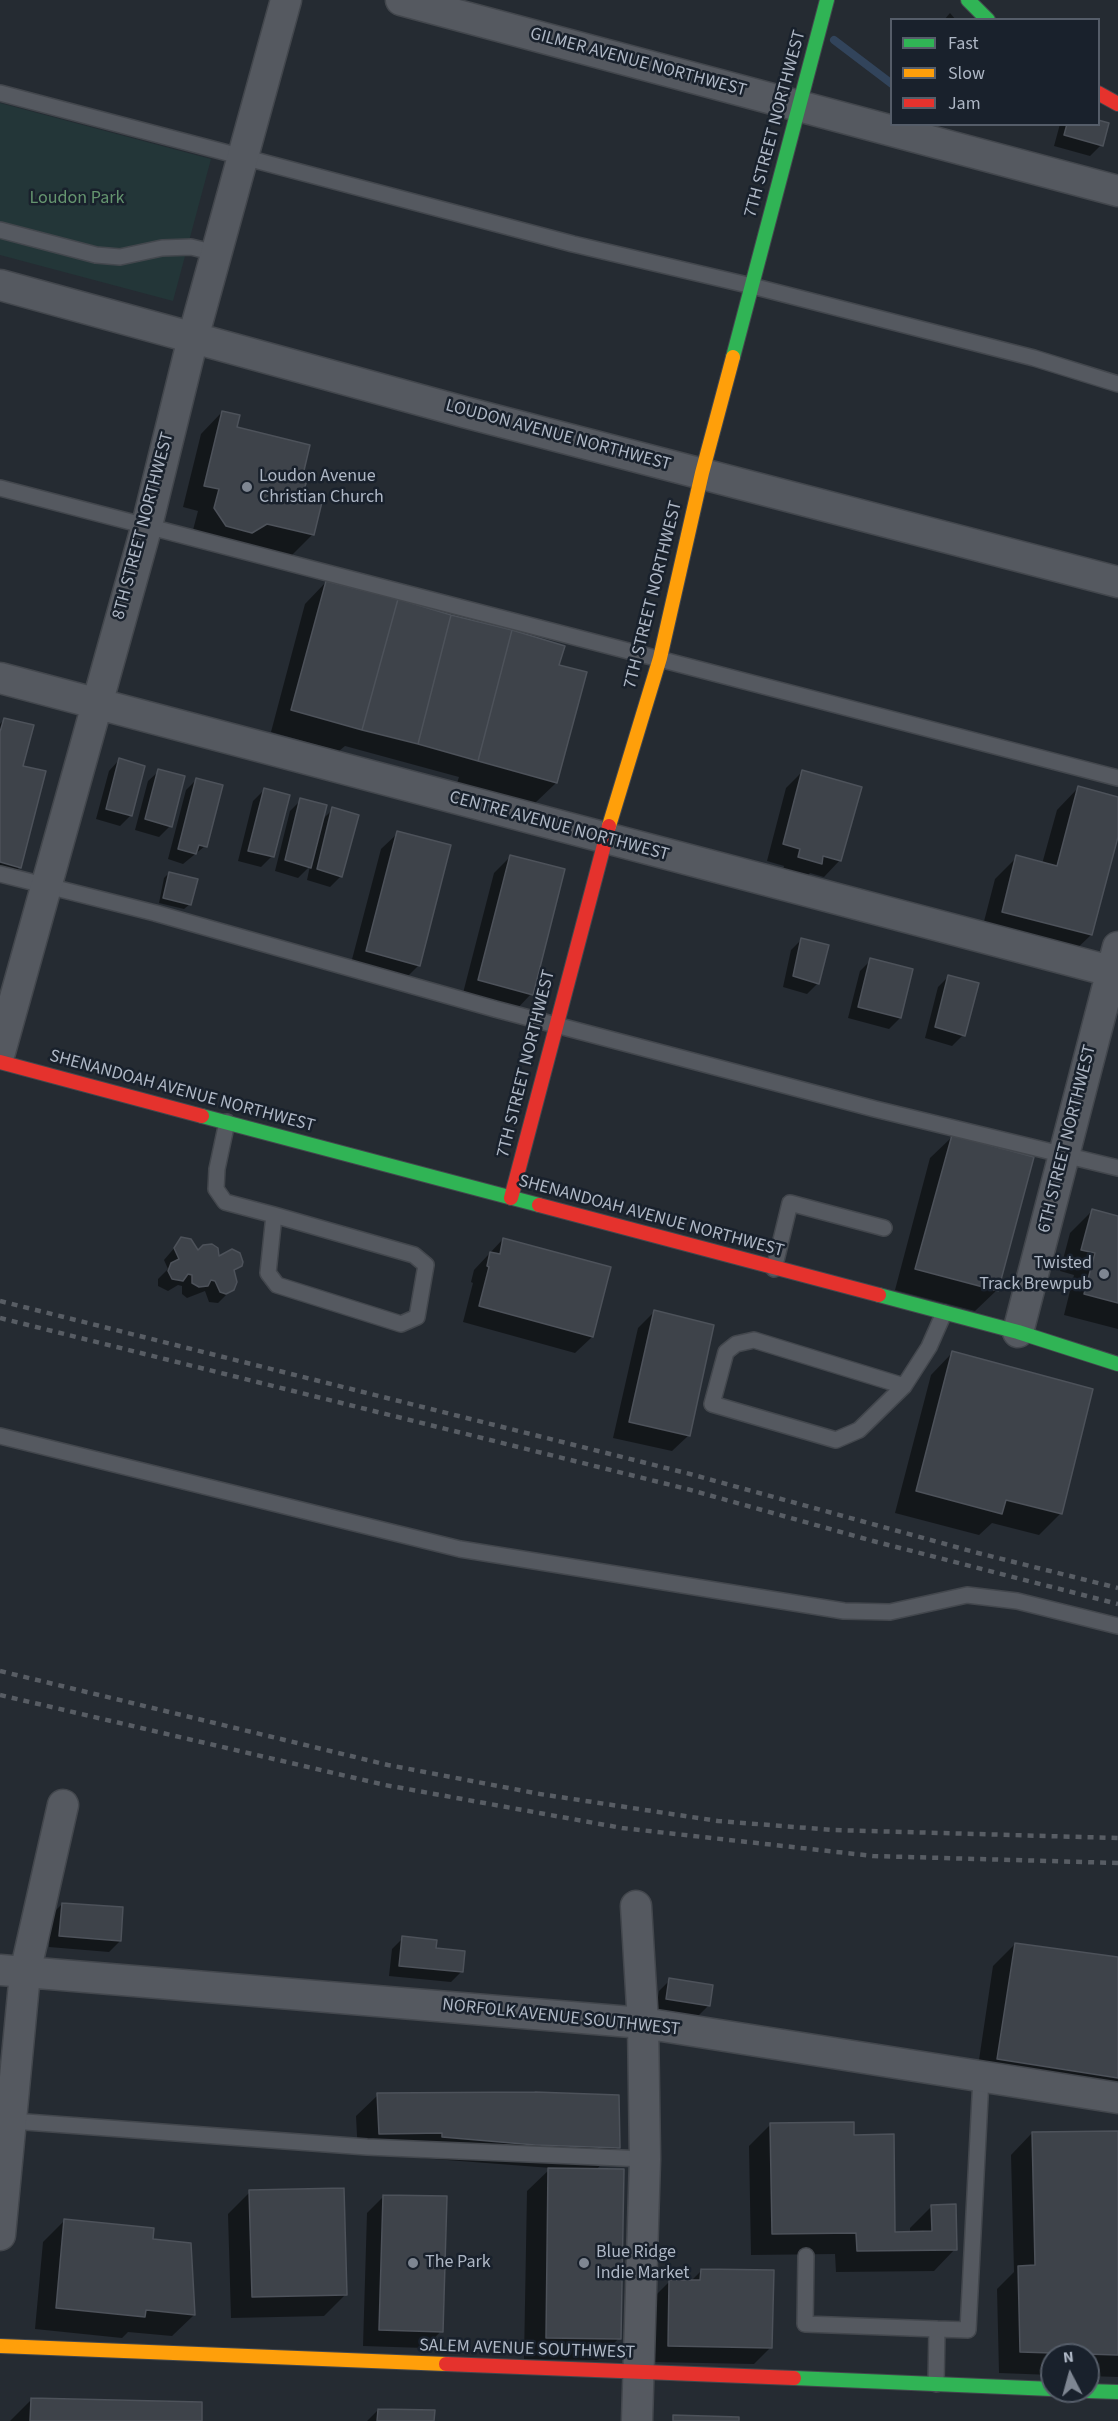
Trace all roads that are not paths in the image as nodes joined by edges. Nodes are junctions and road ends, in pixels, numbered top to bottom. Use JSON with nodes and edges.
{"nodes":[{"id":1,"x":285,"y":0,"type":"edge"},
{"id":2,"x":401,"y":0,"type":"edge"},
{"id":3,"x":827,"y":0,"type":"edge"},
{"id":4,"x":968,"y":0,"type":"edge"},
{"id":5,"x":986,"y":18,"type":"edge"},
{"id":6,"x":0,"y":93,"type":"edge"},
{"id":7,"x":1100,"y":94,"type":"edge"},
{"id":8,"x":1118,"y":104,"type":"edge"},
{"id":9,"x":799,"y":105,"type":"junction"},
{"id":10,"x":242,"y":157,"type":"junction"},
{"id":11,"x":1118,"y":191,"type":"edge"},
{"id":12,"x":0,"y":230,"type":"edge"},
{"id":13,"x":216,"y":253,"type":"junction"},
{"id":14,"x":0,"y":285,"type":"edge"},
{"id":15,"x":752,"y":286,"type":"junction"},
{"id":16,"x":193,"y":338,"type":"junction"},
{"id":17,"x":1118,"y":384,"type":"edge"},
{"id":18,"x":702,"y":473,"type":"junction"},
{"id":19,"x":0,"y":489,"type":"edge"},
{"id":20,"x":147,"y":525,"type":"junction"},
{"id":21,"x":1118,"y":582,"type":"edge"},
{"id":22,"x":660,"y":658,"type":"junction"},
{"id":23,"x":0,"y":678,"type":"edge"},
{"id":24,"x":96,"y":704,"type":"junction"},
{"id":25,"x":1118,"y":778,"type":"edge"},
{"id":26,"x":605,"y":839,"type":"junction"},
{"id":27,"x":0,"y":874,"type":"edge"},
{"id":28,"x":45,"y":885,"type":"junction"},
{"id":29,"x":1116,"y":964,"type":"edge"},
{"id":30,"x":555,"y":1025,"type":"junction"},
{"id":31,"x":0,"y":1052,"type":"edge"},
{"id":32,"x":0,"y":1062,"type":"edge"},
{"id":33,"x":227,"y":1122,"type":"junction"},
{"id":34,"x":1063,"y":1154,"type":"junction"},
{"id":35,"x":1118,"y":1168,"type":"edge"},
{"id":36,"x":511,"y":1198,"type":"junction"},
{"id":37,"x":274,"y":1215,"type":"junction"},
{"id":38,"x":884,"y":1228,"type":"dead end"},
{"id":39,"x":774,"y":1269,"type":"junction"},
{"id":40,"x":944,"y":1313,"type":"junction"},
{"id":41,"x":1018,"y":1332,"type":"junction"},
{"id":42,"x":1118,"y":1364,"type":"edge"},
{"id":43,"x":904,"y":1386,"type":"junction"},
{"id":44,"x":0,"y":1436,"type":"edge"},
{"id":45,"x":1118,"y":1626,"type":"edge"},
{"id":46,"x":63,"y":1805,"type":"dead end"},
{"id":47,"x":636,"y":1906,"type":"dead end"},
{"id":48,"x":12,"y":1972,"type":"edge"},
{"id":49,"x":643,"y":2023,"type":"junction"},
{"id":50,"x":981,"y":2078,"type":"junction"},
{"id":51,"x":1118,"y":2098,"type":"edge"},
{"id":52,"x":12,"y":2121,"type":"junction"},
{"id":53,"x":645,"y":2159,"type":"junction"},
{"id":54,"x":0,"y":2235,"type":"edge"},
{"id":55,"x":806,"y":2256,"type":"dead end"},
{"id":56,"x":937,"y":2329,"type":"junction"},
{"id":57,"x":0,"y":2346,"type":"edge"},
{"id":58,"x":639,"y":2373,"type":"junction"},
{"id":59,"x":936,"y":2384,"type":"junction"},
{"id":60,"x":1040,"y":2388,"type":"edge"},
{"id":61,"x":1100,"y":2391,"type":"edge"},
{"id":62,"x":1118,"y":2392,"type":"edge"},
{"id":63,"x":638,"y":2421,"type":"edge"}],
"edges":[{"from":1,"to":10,"type":"street","name":"8TH STREET NORTHWEST"},
{"from":2,"to":9,"type":"street","name":"GILMER AVENUE NORTHWEST"},
{"from":3,"to":9,"type":"street","name":"7TH STREET NORTHWEST"},
{"from":4,"to":5,"type":"street"},
{"from":6,"to":10,"type":"lane"},
{"from":7,"to":8,"type":"street"},
{"from":9,"to":11,"type":"street","name":"GILMER AVENUE NORTHWEST"},
{"from":9,"to":15,"type":"street","name":"7TH STREET NORTHWEST"},
{"from":10,"to":13,"type":"street","name":"8TH STREET NORTHWEST"},
{"from":10,"to":15,"type":"lane"},
{"from":12,"to":13,"type":"lane"},
{"from":13,"to":16,"type":"street","name":"8TH STREET NORTHWEST"},
{"from":14,"to":16,"type":"street","name":"LOUDON AVENUE NORTHWEST"},
{"from":15,"to":17,"type":"lane"},
{"from":15,"to":18,"type":"street","name":"7TH STREET NORTHWEST"},
{"from":16,"to":18,"type":"street","name":"LOUDON AVENUE NORTHWEST"},
{"from":16,"to":20,"type":"street","name":"8TH STREET NORTHWEST"},
{"from":18,"to":21,"type":"street","name":"LOUDON AVENUE NORTHWEST"},
{"from":18,"to":22,"type":"street","name":"7TH STREET NORTHWEST"},
{"from":19,"to":20,"type":"lane"},
{"from":20,"to":22,"type":"lane"},
{"from":20,"to":24,"type":"street","name":"8TH STREET NORTHWEST"},
{"from":22,"to":25,"type":"lane"},
{"from":22,"to":26,"type":"street","name":"7TH STREET NORTHWEST"},
{"from":23,"to":24,"type":"street","name":"CENTRE AVENUE NORTHWEST"},
{"from":24,"to":26,"type":"street","name":"CENTRE AVENUE NORTHWEST"},
{"from":24,"to":28,"type":"street","name":"8TH STREET NORTHWEST"},
{"from":26,"to":29,"type":"street","name":"CENTRE AVENUE NORTHWEST"},
{"from":26,"to":30,"type":"street","name":"7TH STREET NORTHWEST"},
{"from":27,"to":28,"type":"lane"},
{"from":28,"to":30,"type":"lane"},
{"from":28,"to":31,"type":"street","name":"8TH STREET NORTHWEST"},
{"from":29,"to":34,"type":"street","name":"6TH STREET NORTHWEST"},
{"from":30,"to":34,"type":"lane"},
{"from":30,"to":36,"type":"street","name":"7TH STREET NORTHWEST"},
{"from":32,"to":33,"type":"street","name":"SHENANDOAH AVENUE NORTHWEST"},
{"from":33,"to":36,"type":"street","name":"SHENANDOAH AVENUE NORTHWEST"},
{"from":33,"to":37,"type":"lane"},
{"from":34,"to":35,"type":"lane"},
{"from":34,"to":41,"type":"street","name":"6TH STREET NORTHWEST"},
{"from":36,"to":39,"type":"street","name":"SHENANDOAH AVENUE NORTHWEST"},
{"from":37,"to":37,"type":"lane"},
{"from":38,"to":39,"type":"lane"},
{"from":39,"to":40,"type":"street","name":"SHENANDOAH AVENUE NORTHWEST"},
{"from":40,"to":41,"type":"street","name":"SHENANDOAH AVENUE NORTHWEST"},
{"from":40,"to":43,"type":"lane"},
{"from":41,"to":42,"type":"street","name":"SHENANDOAH AVENUE NORTHWEST"},
{"from":43,"to":43,"type":"lane"},
{"from":44,"to":45,"type":"lane"},
{"from":46,"to":48,"type":"street"},
{"from":47,"to":49,"type":"street"},
{"from":48,"to":49,"type":"street","name":"NORFOLK AVENUE SOUTHWEST"},
{"from":48,"to":52,"type":"street"},
{"from":49,"to":50,"type":"street","name":"NORFOLK AVENUE SOUTHWEST"},
{"from":49,"to":53,"type":"street"},
{"from":50,"to":51,"type":"street","name":"NORFOLK AVENUE SOUTHWEST"},
{"from":50,"to":56,"type":"lane"},
{"from":52,"to":53,"type":"lane"},
{"from":52,"to":54,"type":"street"},
{"from":53,"to":58,"type":"street"},
{"from":55,"to":56,"type":"lane"},
{"from":56,"to":59,"type":"lane"},
{"from":57,"to":58,"type":"street","name":"SALEM AVENUE SOUTHWEST"},
{"from":58,"to":59,"type":"street","name":"SALEM AVENUE SOUTHWEST"},
{"from":58,"to":63,"type":"street"},
{"from":59,"to":60,"type":"street","name":"SALEM AVENUE SOUTHWEST"},
{"from":61,"to":62,"type":"street"}]}
